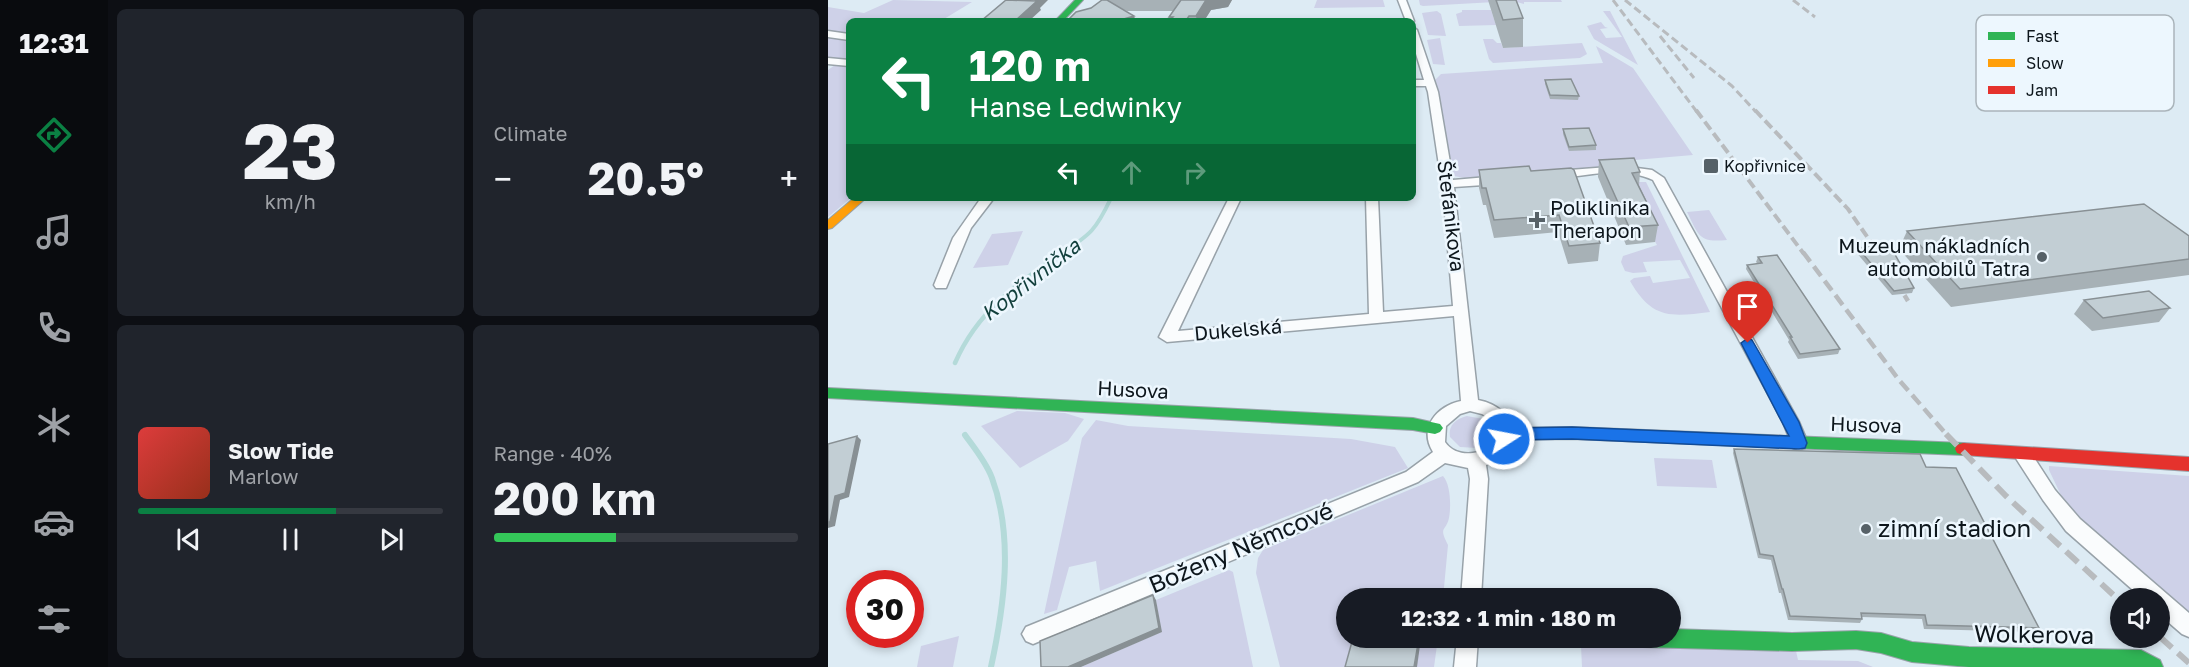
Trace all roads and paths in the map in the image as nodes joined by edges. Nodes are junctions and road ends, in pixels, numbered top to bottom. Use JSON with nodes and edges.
{"nodes":[{"id":1,"x":1079,"y":0,"type":"edge"},
{"id":2,"x":1402,"y":0,"type":"edge"},
{"id":3,"x":1062,"y":18,"type":"edge"},
{"id":4,"x":1409,"y":18,"type":"edge"},
{"id":5,"x":828,"y":34,"type":"edge"},
{"id":6,"x":846,"y":37,"type":"edge"},
{"id":7,"x":1416,"y":39,"type":"edge"},
{"id":8,"x":830,"y":63,"type":"edge"},
{"id":9,"x":846,"y":63,"type":"edge"},
{"id":10,"x":1430,"y":82,"type":"junction"},
{"id":11,"x":1416,"y":83,"type":"edge"},
{"id":12,"x":1544,"y":176,"type":"edge"},
{"id":13,"x":1513,"y":178,"type":"edge"},
{"id":14,"x":1448,"y":184,"type":"junction"},
{"id":15,"x":857,"y":201,"type":"edge"},
{"id":16,"x":985,"y":201,"type":"edge"},
{"id":17,"x":1234,"y":201,"type":"edge"},
{"id":18,"x":1372,"y":201,"type":"edge"},
{"id":19,"x":829,"y":225,"type":"edge"},
{"id":20,"x":941,"y":285,"type":"dead end"},
{"id":21,"x":1462,"y":310,"type":"junction"},
{"id":22,"x":1376,"y":317,"type":"junction"},
{"id":23,"x":828,"y":393,"type":"edge"},
{"id":24,"x":1470,"y":405,"type":"junction"},
{"id":25,"x":1435,"y":428,"type":"junction"},
{"id":26,"x":1505,"y":434,"type":"junction"},
{"id":27,"x":1799,"y":443,"type":"junction"},
{"id":28,"x":1444,"y":453,"type":"junction"},
{"id":29,"x":2023,"y":455,"type":"junction"},
{"id":30,"x":1476,"y":460,"type":"junction"},
{"id":31,"x":2189,"y":464,"type":"edge"},
{"id":32,"x":1472,"y":588,"type":"edge"},
{"id":33,"x":2145,"y":588,"type":"edge"},
{"id":34,"x":2170,"y":611,"type":"edge"},
{"id":35,"x":2189,"y":627,"type":"edge"},
{"id":36,"x":1033,"y":634,"type":"dead end"},
{"id":37,"x":1681,"y":639,"type":"edge"},
{"id":38,"x":1467,"y":648,"type":"edge"},
{"id":39,"x":1917,"y":660,"type":"edge"},
{"id":40,"x":2147,"y":664,"type":"edge"},
{"id":41,"x":1464,"y":667,"type":"edge"}],
"edges":[{"from":1,"to":3,"type":"street"},
{"from":2,"to":4,"type":"street"},
{"from":5,"to":6,"type":"street"},
{"from":7,"to":10,"type":"street","name":"Štefánikova"},
{"from":8,"to":9,"type":"street"},
{"from":10,"to":11,"type":"street"},
{"from":10,"to":14,"type":"street","name":"Štefánikova"},
{"from":12,"to":27,"type":"street"},
{"from":13,"to":14,"type":"street"},
{"from":14,"to":21,"type":"street","name":"Štefánikova"},
{"from":15,"to":19,"type":"street"},
{"from":16,"to":20,"type":"street"},
{"from":17,"to":22,"type":"street","name":"Dukelská"},
{"from":18,"to":22,"type":"street"},
{"from":21,"to":22,"type":"street","name":"Dukelská"},
{"from":21,"to":24,"type":"street","name":"Štefánikova"},
{"from":23,"to":25,"type":"street","name":"Husova"},
{"from":24,"to":25,"type":"street"},
{"from":24,"to":26,"type":"street"},
{"from":25,"to":28,"type":"street"},
{"from":26,"to":27,"type":"street","name":"Husova"},
{"from":26,"to":30,"type":"street"},
{"from":27,"to":29,"type":"street","name":"Husova"},
{"from":28,"to":30,"type":"street"},
{"from":28,"to":36,"type":"street","name":"Boženy Němcové"},
{"from":29,"to":31,"type":"street","name":"Husova"},
{"from":29,"to":33,"type":"street"},
{"from":30,"to":32,"type":"street"},
{"from":34,"to":35,"type":"street"},
{"from":37,"to":39,"type":"street","name":"Wolkerova"},
{"from":38,"to":41,"type":"street"},
{"from":39,"to":40,"type":"street","name":"Wolkerova"}]}
